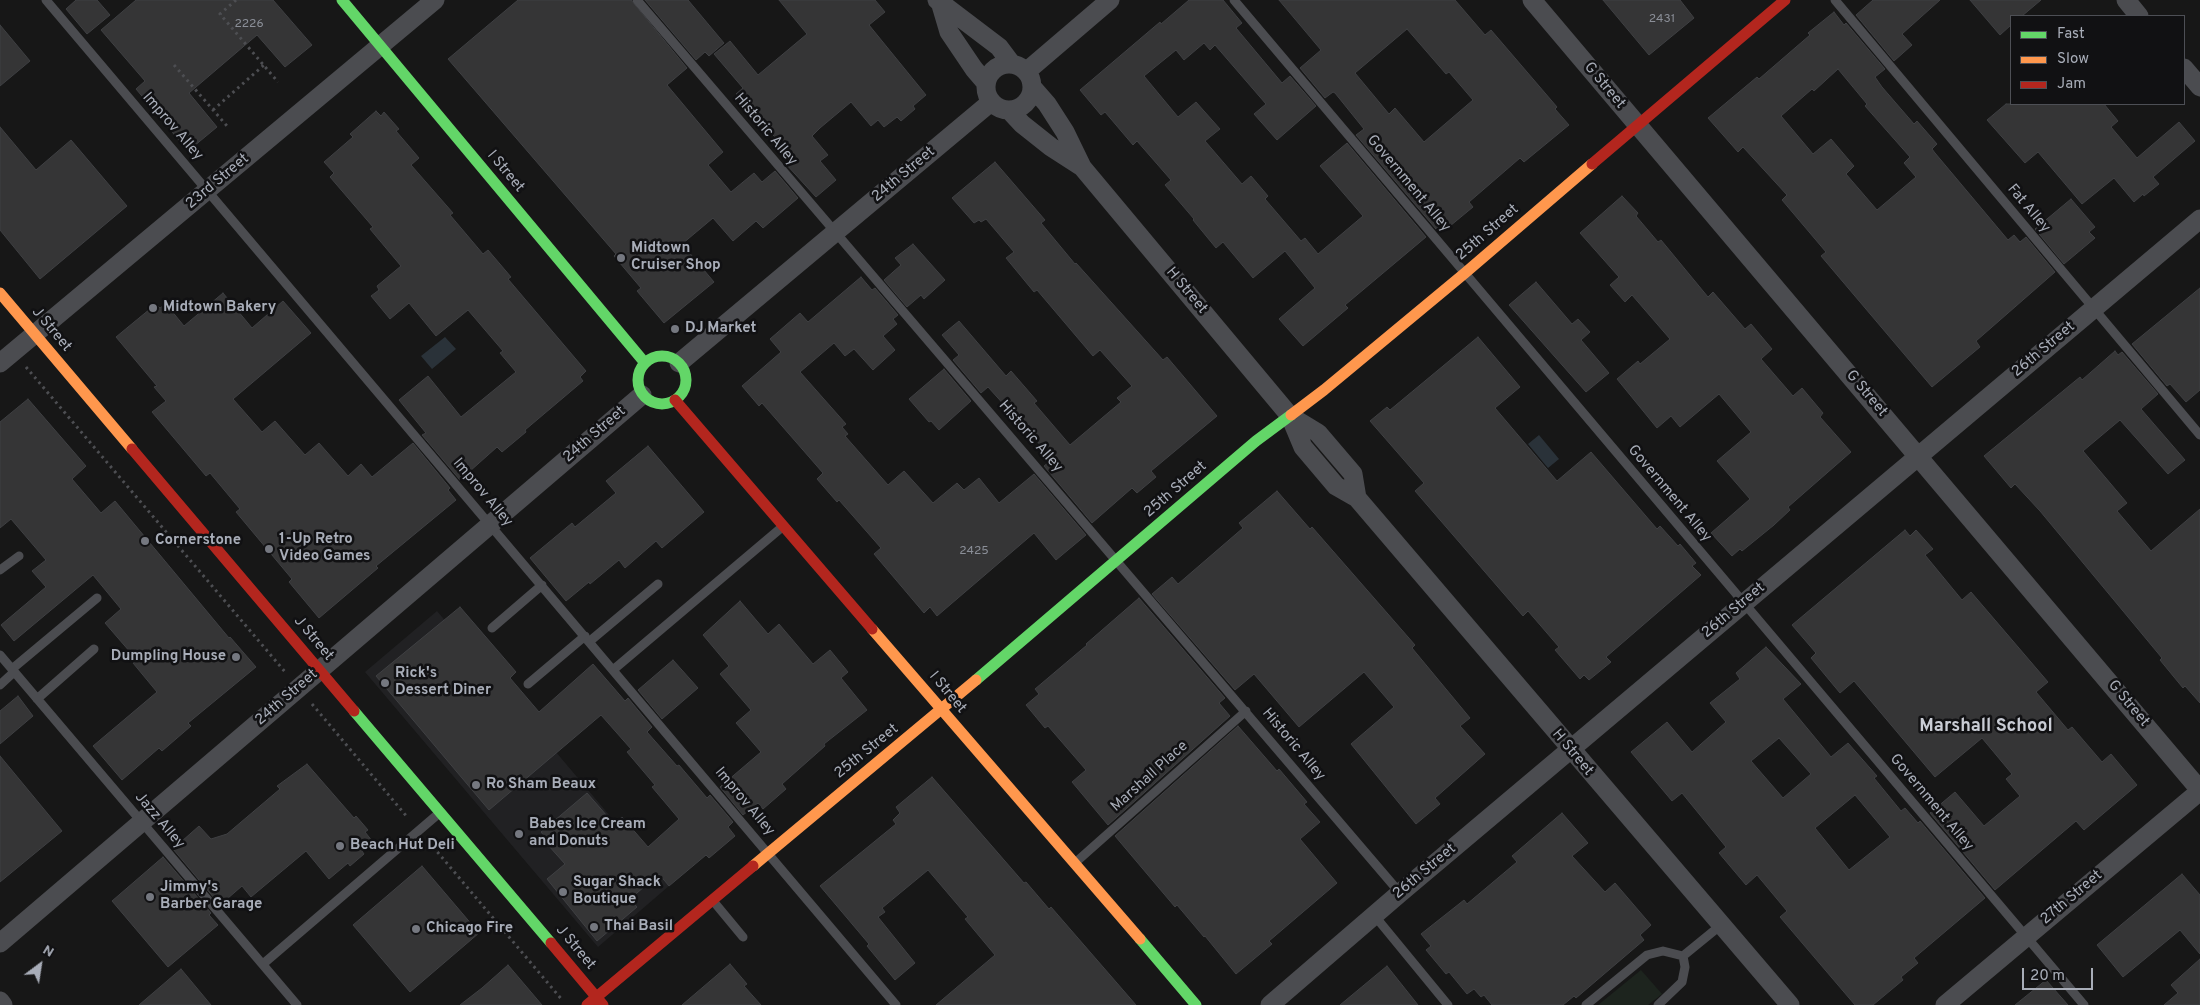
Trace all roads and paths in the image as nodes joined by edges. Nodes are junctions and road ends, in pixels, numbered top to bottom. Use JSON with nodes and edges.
{"nodes":[{"id":1,"x":46,"y":0,"type":"edge"},
{"id":2,"x":236,"y":0,"type":"edge"},
{"id":3,"x":342,"y":0,"type":"edge"},
{"id":4,"x":435,"y":0,"type":"edge"},
{"id":5,"x":638,"y":0,"type":"edge"},
{"id":6,"x":1110,"y":0,"type":"edge"},
{"id":7,"x":1234,"y":0,"type":"edge"},
{"id":8,"x":1532,"y":0,"type":"edge"},
{"id":9,"x":1785,"y":0,"type":"edge"},
{"id":10,"x":1835,"y":0,"type":"edge"},
{"id":11,"x":2126,"y":0,"type":"edge"},
{"id":12,"x":939,"y":2,"type":"edge"},
{"id":13,"x":2138,"y":15,"type":"edge"},
{"id":14,"x":380,"y":45,"type":"junction"},
{"id":15,"x":174,"y":65,"type":"dead end"},
{"id":16,"x":264,"y":66,"type":"junction"},
{"id":17,"x":2185,"y":69,"type":"edge"},
{"id":18,"x":1023,"y":74,"type":"junction"},
{"id":19,"x":278,"y":82,"type":"dead end"},
{"id":20,"x":986,"y":83,"type":"junction"},
{"id":21,"x":2200,"y":87,"type":"edge"},
{"id":22,"x":991,"y":102,"type":"junction"},
{"id":23,"x":213,"y":110,"type":"junction"},
{"id":24,"x":1009,"y":110,"type":"junction"},
{"id":25,"x":1637,"y":125,"type":"junction"},
{"id":26,"x":227,"y":126,"type":"dead end"},
{"id":27,"x":1082,"y":168,"type":"junction"},
{"id":28,"x":208,"y":190,"type":"junction"},
{"id":29,"x":2200,"y":219,"type":"edge"},
{"id":30,"x":835,"y":233,"type":"junction"},
{"id":31,"x":1465,"y":272,"type":"junction"},
{"id":32,"x":0,"y":293,"type":"edge"},
{"id":33,"x":2093,"y":308,"type":"junction"},
{"id":34,"x":35,"y":334,"type":"junction"},
{"id":35,"x":0,"y":363,"type":"edge"},
{"id":36,"x":644,"y":363,"type":"junction"},
{"id":37,"x":679,"y":363,"type":"junction"},
{"id":38,"x":642,"y":395,"type":"junction"},
{"id":39,"x":675,"y":400,"type":"junction"},
{"id":40,"x":1290,"y":416,"type":"junction"},
{"id":41,"x":2200,"y":435,"type":"edge"},
{"id":42,"x":1919,"y":456,"type":"junction"},
{"id":43,"x":491,"y":524,"type":"junction"},
{"id":44,"x":785,"y":525,"type":"junction"},
{"id":45,"x":19,"y":556,"type":"dead end"},
{"id":46,"x":1118,"y":560,"type":"junction"},
{"id":47,"x":0,"y":570,"type":"edge"},
{"id":48,"x":658,"y":584,"type":"dead end"},
{"id":49,"x":542,"y":585,"type":"junction"},
{"id":50,"x":97,"y":598,"type":"dead end"},
{"id":51,"x":1744,"y":603,"type":"junction"},
{"id":52,"x":492,"y":628,"type":"dead end"},
{"id":53,"x":587,"y":638,"type":"junction"},
{"id":54,"x":94,"y":649,"type":"dead end"},
{"id":55,"x":0,"y":655,"type":"edge"},
{"id":56,"x":13,"y":670,"type":"junction"},
{"id":57,"x":319,"y":670,"type":"junction"},
{"id":58,"x":614,"y":670,"type":"junction"},
{"id":59,"x":528,"y":684,"type":"dead end"},
{"id":60,"x":0,"y":685,"type":"edge"},
{"id":61,"x":37,"y":698,"type":"junction"},
{"id":62,"x":942,"y":710,"type":"junction"},
{"id":63,"x":1246,"y":711,"type":"junction"},
{"id":64,"x":1570,"y":750,"type":"junction"},
{"id":65,"x":2200,"y":790,"type":"edge"},
{"id":66,"x":439,"y":813,"type":"junction"},
{"id":67,"x":142,"y":822,"type":"junction"},
{"id":68,"x":768,"y":852,"type":"junction"},
{"id":69,"x":1073,"y":864,"type":"junction"},
{"id":70,"x":1400,"y":893,"type":"junction"},
{"id":71,"x":712,"y":900,"type":"junction"},
{"id":72,"x":1374,"y":915,"type":"junction"},
{"id":73,"x":1721,"y":925,"type":"junction"},
{"id":74,"x":2026,"y":936,"type":"junction"},
{"id":75,"x":743,"y":937,"type":"dead end"},
{"id":76,"x":0,"y":942,"type":"edge"},
{"id":77,"x":1684,"y":956,"type":"junction"},
{"id":78,"x":263,"y":964,"type":"junction"},
{"id":79,"x":0,"y":1001,"type":"edge"},
{"id":80,"x":600,"y":1001,"type":"edge"},
{"id":81,"x":292,"y":1003,"type":"edge"},
{"id":82,"x":3,"y":1005,"type":"edge"},
{"id":83,"x":587,"y":1005,"type":"edge"},
{"id":84,"x":896,"y":1005,"type":"edge"},
{"id":85,"x":1196,"y":1005,"type":"edge"},
{"id":86,"x":1270,"y":1005,"type":"edge"},
{"id":87,"x":1448,"y":1005,"type":"edge"},
{"id":88,"x":1586,"y":1005,"type":"edge"},
{"id":89,"x":1658,"y":1005,"type":"edge"},
{"id":90,"x":1790,"y":1005,"type":"edge"},
{"id":91,"x":1944,"y":1005,"type":"edge"},
{"id":92,"x":2084,"y":1005,"type":"edge"}],
"edges":[{"from":1,"to":28,"type":"lane","name":"Improv Alley"},
{"from":2,"to":16,"type":"path"},
{"from":3,"to":14,"type":"street","name":"I Street"},
{"from":4,"to":14,"type":"street","name":"23rd Street"},
{"from":5,"to":30,"type":"lane","name":"Historic Alley"},
{"from":6,"to":18,"type":"street"},
{"from":7,"to":31,"type":"lane","name":"Government Alley"},
{"from":8,"to":25,"type":"street","name":"G Street"},
{"from":9,"to":25,"type":"street","name":"25th Street"},
{"from":10,"to":33,"type":"lane","name":"Fat Alley"},
{"from":11,"to":13,"type":"street"},
{"from":12,"to":18,"type":"street","name":"H Street"},
{"from":12,"to":20,"type":"street","name":"H Street"},
{"from":14,"to":28,"type":"street","name":"23rd Street"},
{"from":14,"to":36,"type":"street","name":"I Street"},
{"from":15,"to":23,"type":"path"},
{"from":16,"to":19,"type":"path"},
{"from":16,"to":23,"type":"path"},
{"from":17,"to":21,"type":"street"},
{"from":18,"to":20,"type":"street"},
{"from":18,"to":24,"type":"street"},
{"from":18,"to":27,"type":"street","name":"H Street"},
{"from":20,"to":22,"type":"street"},
{"from":22,"to":24,"type":"street"},
{"from":22,"to":30,"type":"street","name":"24th Street"},
{"from":23,"to":26,"type":"path"},
{"from":24,"to":27,"type":"street","name":"H Street"},
{"from":25,"to":31,"type":"street","name":"25th Street"},
{"from":25,"to":42,"type":"street","name":"G Street"},
{"from":27,"to":40,"type":"street","name":"H Street"},
{"from":28,"to":34,"type":"street","name":"23rd Street"},
{"from":28,"to":43,"type":"lane","name":"Improv Alley"},
{"from":29,"to":33,"type":"street","name":"26th Street"},
{"from":30,"to":37,"type":"street","name":"24th Street"},
{"from":30,"to":46,"type":"lane","name":"Historic Alley"},
{"from":31,"to":40,"type":"street","name":"25th Street"},
{"from":31,"to":51,"type":"lane","name":"Government Alley"},
{"from":32,"to":34,"type":"street","name":"J Street"},
{"from":33,"to":41,"type":"lane","name":"Fat Alley"},
{"from":33,"to":42,"type":"street","name":"26th Street"},
{"from":34,"to":35,"type":"street","name":"23rd Street"},
{"from":34,"to":57,"type":"street","name":"J Street"},
{"from":36,"to":37,"type":"street"},
{"from":36,"to":38,"type":"street"},
{"from":37,"to":39,"type":"street"},
{"from":38,"to":39,"type":"street"},
{"from":38,"to":43,"type":"street","name":"24th Street"},
{"from":39,"to":44,"type":"street","name":"I Street"},
{"from":40,"to":46,"type":"street","name":"25th Street"},
{"from":40,"to":64,"type":"street","name":"H Street"},
{"from":42,"to":51,"type":"street","name":"26th Street"},
{"from":42,"to":65,"type":"street","name":"G Street"},
{"from":43,"to":49,"type":"lane","name":"Improv Alley"},
{"from":43,"to":57,"type":"street","name":"24th Street"},
{"from":44,"to":58,"type":"lane"},
{"from":44,"to":62,"type":"street","name":"I Street"},
{"from":45,"to":47,"type":"lane"},
{"from":46,"to":62,"type":"street","name":"25th Street"},
{"from":46,"to":63,"type":"lane","name":"Historic Alley"},
{"from":48,"to":53,"type":"lane"},
{"from":49,"to":52,"type":"lane"},
{"from":49,"to":53,"type":"lane","name":"Improv Alley"},
{"from":50,"to":56,"type":"lane"},
{"from":51,"to":64,"type":"street","name":"26th Street"},
{"from":51,"to":74,"type":"lane","name":"Government Alley"},
{"from":53,"to":58,"type":"lane","name":"Improv Alley"},
{"from":53,"to":59,"type":"lane"},
{"from":54,"to":61,"type":"lane"},
{"from":55,"to":56,"type":"lane","name":"Jazz Alley"},
{"from":56,"to":60,"type":"lane"},
{"from":56,"to":61,"type":"lane","name":"Jazz Alley"},
{"from":57,"to":66,"type":"street","name":"J Street"},
{"from":57,"to":67,"type":"street","name":"24th Street"},
{"from":58,"to":68,"type":"lane","name":"Improv Alley"},
{"from":61,"to":67,"type":"lane","name":"Jazz Alley"},
{"from":62,"to":68,"type":"street","name":"25th Street"},
{"from":62,"to":69,"type":"street","name":"I Street"},
{"from":63,"to":69,"type":"lane","name":"Marshall Place"},
{"from":63,"to":70,"type":"lane","name":"Historic Alley"},
{"from":64,"to":70,"type":"street","name":"26th Street"},
{"from":64,"to":73,"type":"street","name":"H Street"},
{"from":65,"to":74,"type":"street","name":"27th Street"},
{"from":66,"to":78,"type":"lane"},
{"from":66,"to":80,"type":"street","name":"J Street"},
{"from":67,"to":76,"type":"street","name":"24th Street"},
{"from":67,"to":78,"type":"lane","name":"Jazz Alley"},
{"from":68,"to":71,"type":"street","name":"25th Street"},
{"from":68,"to":84,"type":"lane","name":"Improv Alley"},
{"from":69,"to":85,"type":"street","name":"I Street"},
{"from":70,"to":72,"type":"street","name":"26th Street"},
{"from":71,"to":75,"type":"lane"},
{"from":71,"to":80,"type":"street","name":"25th Street"},
{"from":72,"to":86,"type":"street","name":"26th Street"},
{"from":72,"to":87,"type":"lane"},
{"from":73,"to":77,"type":"lane"},
{"from":73,"to":90,"type":"street","name":"H Street"},
{"from":74,"to":91,"type":"street","name":"27th Street"},
{"from":74,"to":92,"type":"lane","name":"Government Alley"},
{"from":77,"to":88,"type":"lane"},
{"from":77,"to":89,"type":"lane"},
{"from":78,"to":81,"type":"lane","name":"Jazz Alley"},
{"from":79,"to":82,"type":"street"},
{"from":80,"to":83,"type":"street","name":"25th Street"}]}
